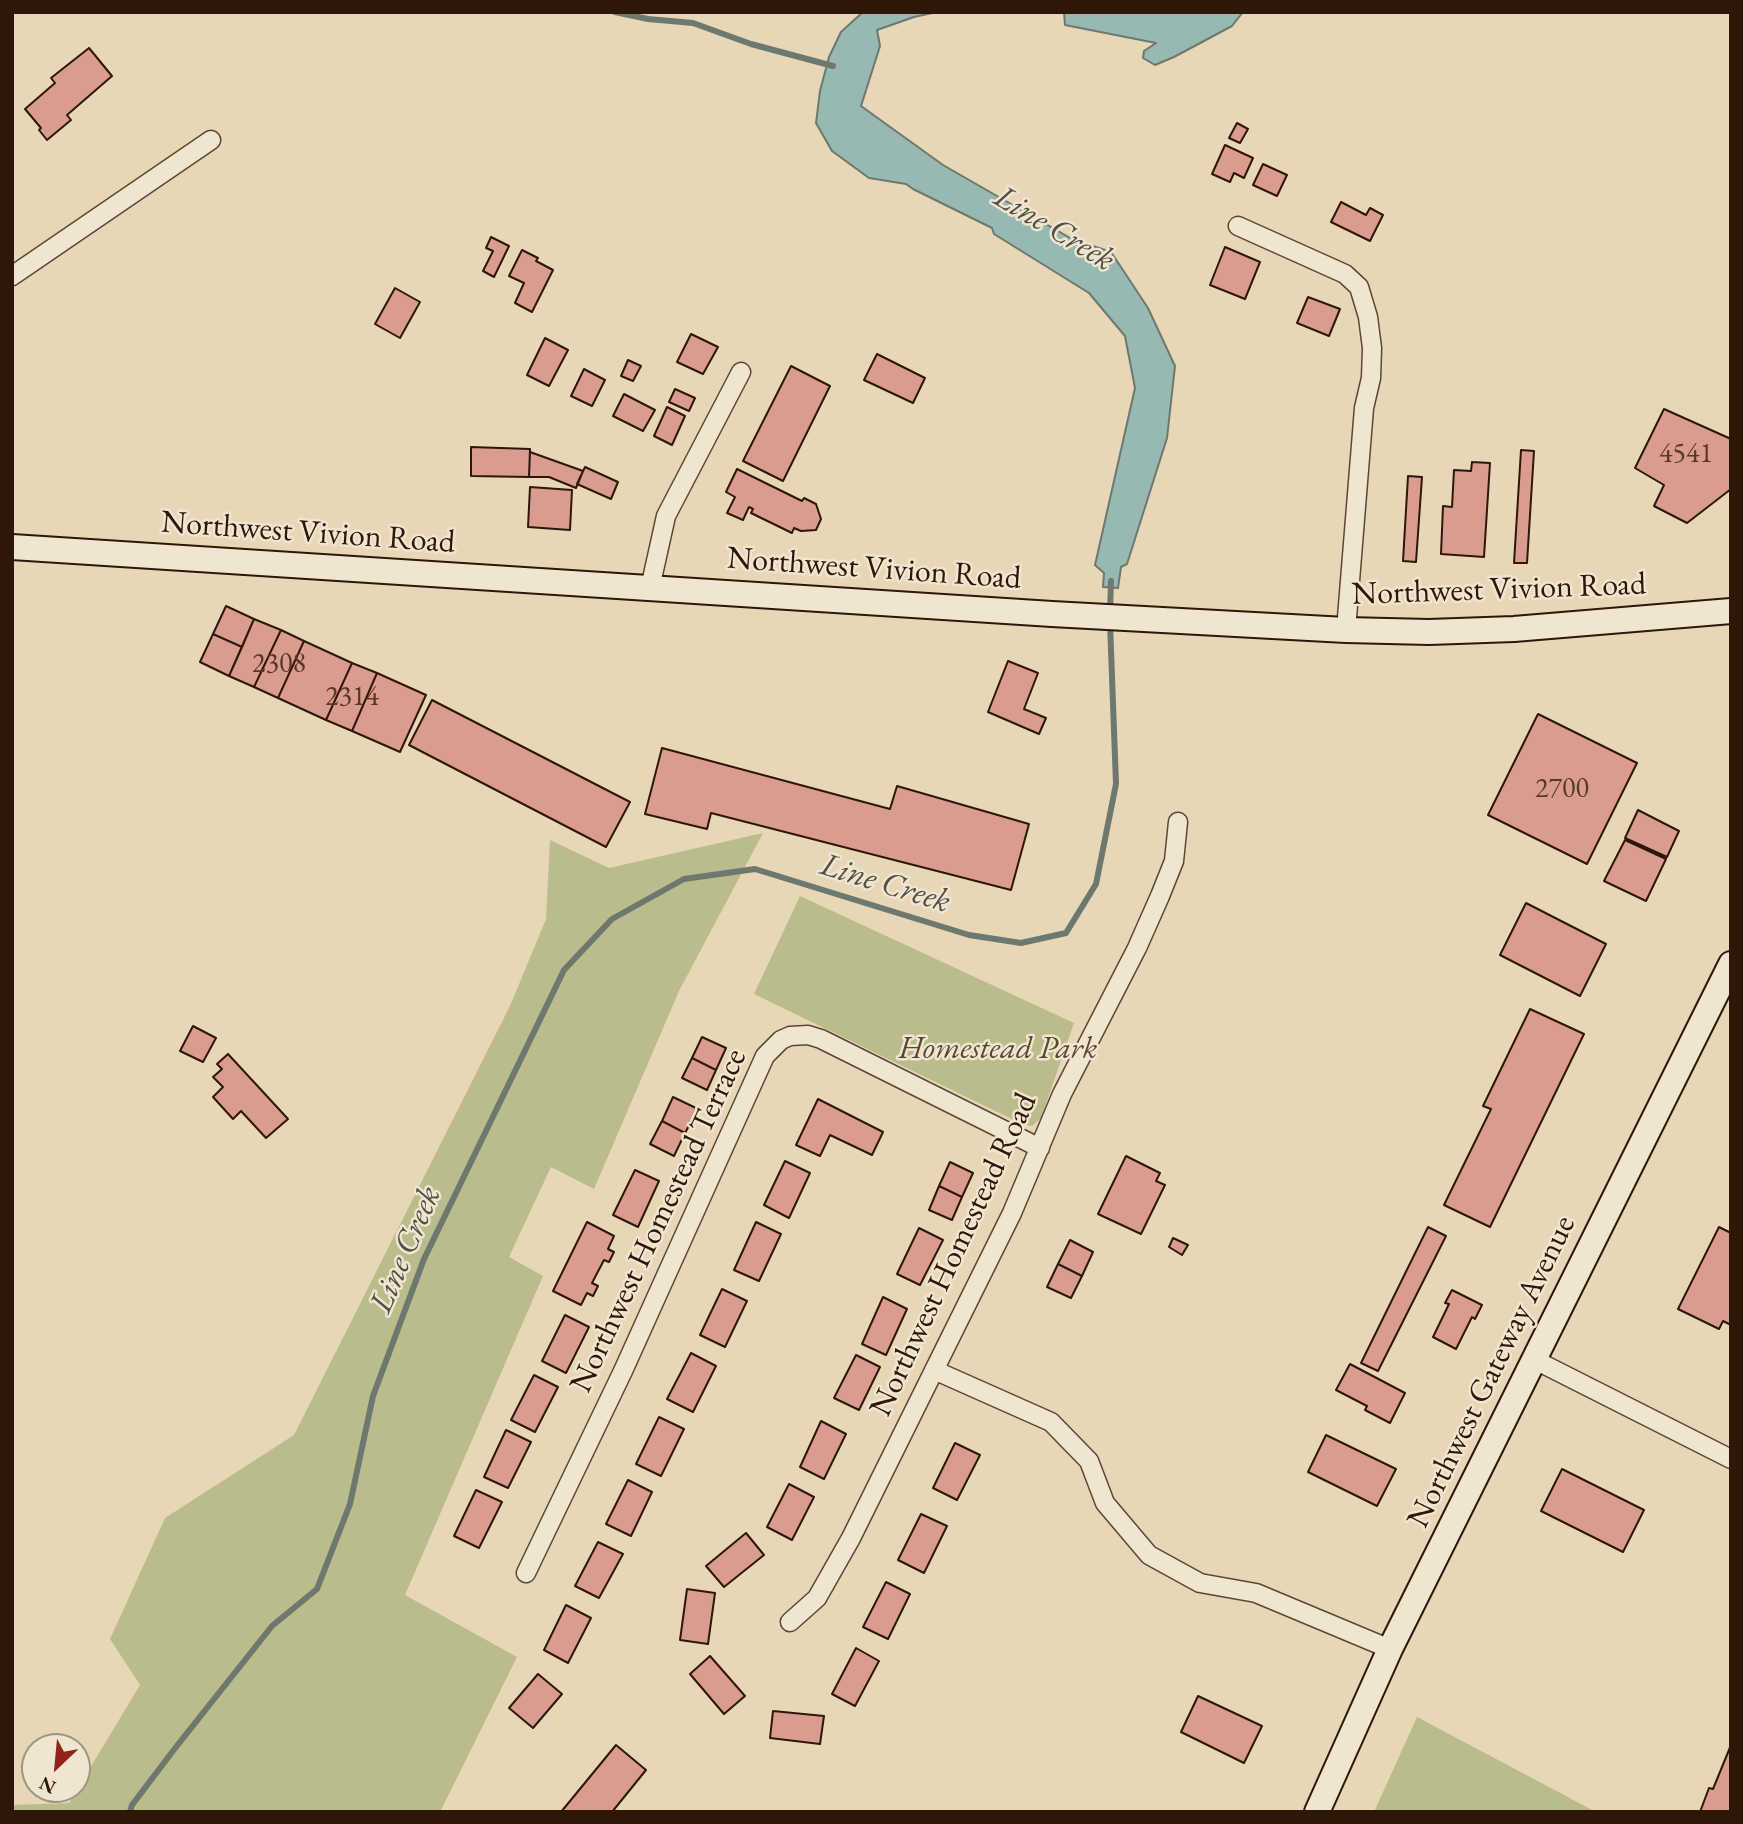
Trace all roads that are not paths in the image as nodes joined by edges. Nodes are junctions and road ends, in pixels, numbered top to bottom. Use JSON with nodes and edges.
{"nodes":[{"id":1,"x":211,"y":140,"type":"dead end"},
{"id":2,"x":1238,"y":226,"type":"dead end"},
{"id":3,"x":12,"y":276,"type":"edge"},
{"id":4,"x":741,"y":372,"type":"dead end"},
{"id":5,"x":12,"y":547,"type":"edge"},
{"id":6,"x":650,"y":588,"type":"junction"},
{"id":7,"x":1731,"y":611,"type":"edge"},
{"id":8,"x":1346,"y":630,"type":"junction"},
{"id":9,"x":1178,"y":822,"type":"dead end"},
{"id":10,"x":1731,"y":964,"type":"edge"},
{"id":11,"x":1040,"y":1148,"type":"junction"},
{"id":12,"x":1535,"y":1360,"type":"junction"},
{"id":13,"x":934,"y":1370,"type":"junction"},
{"id":14,"x":1731,"y":1459,"type":"edge"},
{"id":15,"x":526,"y":1573,"type":"dead end"},
{"id":16,"x":789,"y":1622,"type":"dead end"},
{"id":17,"x":1390,"y":1649,"type":"junction"},
{"id":18,"x":1317,"y":1812,"type":"edge"}],
"edges":[{"from":1,"to":3,"type":"street"},
{"from":2,"to":8,"type":"street"},
{"from":4,"to":6,"type":"street"},
{"from":5,"to":6,"type":"main road","name":"Northwest Vivion Road"},
{"from":6,"to":8,"type":"main road","name":"Northwest Vivion Road"},
{"from":7,"to":8,"type":"main road","name":"Northwest Vivion Road"},
{"from":9,"to":11,"type":"street","name":"Northwest Homestead Road"},
{"from":10,"to":12,"type":"main road","name":"Northwest Gateway Avenue"},
{"from":11,"to":13,"type":"street","name":"Northwest Homestead Road"},
{"from":11,"to":15,"type":"street","name":"Northwest Homestead Terrace"},
{"from":12,"to":14,"type":"street"},
{"from":12,"to":17,"type":"main road","name":"Northwest Gateway Avenue"},
{"from":13,"to":16,"type":"street","name":"Northwest Homestead Road"},
{"from":13,"to":17,"type":"street"},
{"from":17,"to":18,"type":"main road","name":"Northwest Gateway Avenue"}]}
